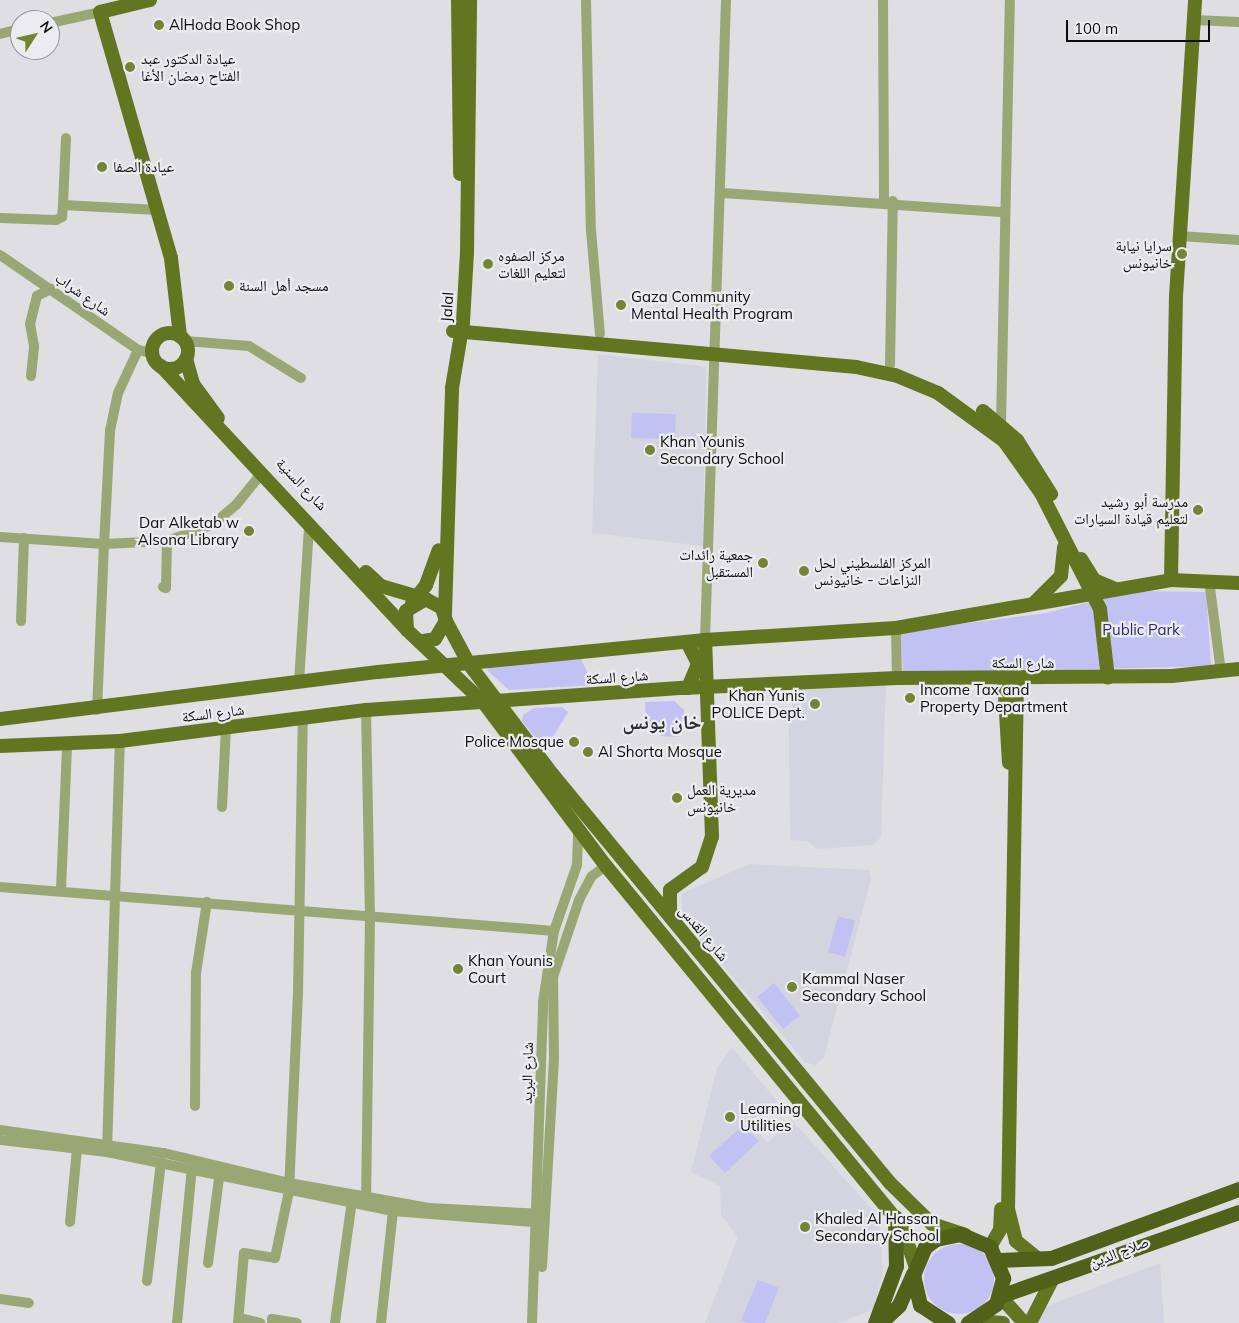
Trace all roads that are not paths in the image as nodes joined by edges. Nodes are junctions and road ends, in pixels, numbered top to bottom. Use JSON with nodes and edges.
{"nodes":[{"id":1,"x":150,"y":0,"type":"edge"},
{"id":2,"x":458,"y":0,"type":"edge"},
{"id":3,"x":470,"y":0,"type":"edge"},
{"id":4,"x":586,"y":0,"type":"edge"},
{"id":5,"x":726,"y":0,"type":"edge"},
{"id":6,"x":883,"y":0,"type":"edge"},
{"id":7,"x":1010,"y":0,"type":"edge"},
{"id":8,"x":1195,"y":0,"type":"edge"},
{"id":9,"x":100,"y":12,"type":"junction"},
{"id":10,"x":1194,"y":20,"type":"junction"},
{"id":11,"x":60,"y":21,"type":"edge"},
{"id":12,"x":1239,"y":22,"type":"edge"},
{"id":13,"x":66,"y":138,"type":"dead end"},
{"id":14,"x":722,"y":193,"type":"junction"},
{"id":15,"x":888,"y":202,"type":"junction"},
{"id":16,"x":63,"y":205,"type":"junction"},
{"id":17,"x":158,"y":210,"type":"junction"},
{"id":18,"x":1004,"y":212,"type":"junction"},
{"id":19,"x":0,"y":218,"type":"edge"},
{"id":20,"x":1180,"y":236,"type":"junction"},
{"id":21,"x":1239,"y":240,"type":"edge"},
{"id":22,"x":0,"y":255,"type":"edge"},
{"id":23,"x":50,"y":289,"type":"junction"},
{"id":24,"x":458,"y":326,"type":"junction"},
{"id":25,"x":600,"y":334,"type":"junction"},
{"id":26,"x":182,"y":339,"type":"junction"},
{"id":27,"x":716,"y":349,"type":"junction"},
{"id":28,"x":138,"y":350,"type":"junction"},
{"id":29,"x":152,"y":353,"type":"junction"},
{"id":30,"x":186,"y":359,"type":"junction"},
{"id":31,"x":890,"y":365,"type":"junction"},
{"id":32,"x":161,"y":366,"type":"junction"},
{"id":33,"x":31,"y":376,"type":"dead end"},
{"id":34,"x":302,"y":378,"type":"dead end"},
{"id":35,"x":1001,"y":424,"type":"junction"},
{"id":36,"x":260,"y":475,"type":"junction"},
{"id":37,"x":309,"y":526,"type":"junction"},
{"id":38,"x":0,"y":538,"type":"edge"},
{"id":39,"x":24,"y":538,"type":"junction"},
{"id":40,"x":167,"y":541,"type":"junction"},
{"id":41,"x":1063,"y":541,"type":"junction"},
{"id":42,"x":104,"y":544,"type":"junction"},
{"id":43,"x":1171,"y":580,"type":"junction"},
{"id":44,"x":1209,"y":580,"type":"junction"},
{"id":45,"x":1239,"y":583,"type":"edge"},
{"id":46,"x":163,"y":587,"type":"dead end"},
{"id":47,"x":1118,"y":590,"type":"junction"},
{"id":48,"x":1088,"y":595,"type":"junction"},
{"id":49,"x":417,"y":601,"type":"junction"},
{"id":50,"x":1030,"y":607,"type":"junction"},
{"id":51,"x":445,"y":618,"type":"junction"},
{"id":52,"x":21,"y":621,"type":"dead end"},
{"id":53,"x":896,"y":628,"type":"junction"},
{"id":54,"x":416,"y":637,"type":"junction"},
{"id":55,"x":705,"y":640,"type":"junction"},
{"id":56,"x":687,"y":642,"type":"junction"},
{"id":57,"x":469,"y":664,"type":"junction"},
{"id":58,"x":448,"y":666,"type":"junction"},
{"id":59,"x":413,"y":669,"type":"junction"},
{"id":60,"x":1239,"y":669,"type":"edge"},
{"id":61,"x":1221,"y":672,"type":"junction"},
{"id":62,"x":897,"y":678,"type":"junction"},
{"id":63,"x":1108,"y":678,"type":"junction"},
{"id":64,"x":1011,"y":679,"type":"junction"},
{"id":65,"x":299,"y":682,"type":"junction"},
{"id":66,"x":707,"y":687,"type":"junction"},
{"id":67,"x":688,"y":688,"type":"junction"},
{"id":68,"x":491,"y":703,"type":"junction"},
{"id":69,"x":97,"y":710,"type":"junction"},
{"id":70,"x":366,"y":710,"type":"junction"},
{"id":71,"x":0,"y":719,"type":"edge"},
{"id":72,"x":303,"y":719,"type":"junction"},
{"id":73,"x":226,"y":728,"type":"junction"},
{"id":74,"x":120,"y":741,"type":"junction"},
{"id":75,"x":67,"y":745,"type":"junction"},
{"id":76,"x":0,"y":746,"type":"edge"},
{"id":77,"x":222,"y":807,"type":"dead end"},
{"id":78,"x":578,"y":829,"type":"junction"},
{"id":79,"x":606,"y":866,"type":"junction"},
{"id":80,"x":0,"y":887,"type":"edge"},
{"id":81,"x":61,"y":890,"type":"junction"},
{"id":82,"x":117,"y":893,"type":"junction"},
{"id":83,"x":207,"y":902,"type":"junction"},
{"id":84,"x":297,"y":912,"type":"junction"},
{"id":85,"x":370,"y":917,"type":"junction"},
{"id":86,"x":671,"y":919,"type":"junction"},
{"id":87,"x":554,"y":931,"type":"junction"},
{"id":88,"x":195,"y":1106,"type":"dead end"},
{"id":89,"x":0,"y":1130,"type":"edge"},
{"id":90,"x":0,"y":1140,"type":"edge"},
{"id":91,"x":77,"y":1149,"type":"junction"},
{"id":92,"x":107,"y":1149,"type":"junction"},
{"id":93,"x":161,"y":1162,"type":"junction"},
{"id":94,"x":192,"y":1168,"type":"junction"},
{"id":95,"x":219,"y":1178,"type":"junction"},
{"id":96,"x":289,"y":1187,"type":"junction"},
{"id":97,"x":1239,"y":1189,"type":"edge"},
{"id":98,"x":366,"y":1200,"type":"junction"},
{"id":99,"x":352,"y":1201,"type":"junction"},
{"id":100,"x":393,"y":1211,"type":"junction"},
{"id":101,"x":1239,"y":1212,"type":"edge"},
{"id":102,"x":895,"y":1217,"type":"junction"},
{"id":103,"x":541,"y":1218,"type":"junction"},
{"id":104,"x":70,"y":1222,"type":"dead end"},
{"id":105,"x":966,"y":1235,"type":"junction"},
{"id":106,"x":994,"y":1254,"type":"junction"},
{"id":107,"x":1038,"y":1259,"type":"junction"},
{"id":108,"x":208,"y":1263,"type":"dead end"},
{"id":109,"x":914,"y":1269,"type":"junction"},
{"id":110,"x":1052,"y":1280,"type":"junction"},
{"id":111,"x":147,"y":1281,"type":"dead end"},
{"id":112,"x":1000,"y":1296,"type":"junction"},
{"id":113,"x":0,"y":1299,"type":"edge"},
{"id":114,"x":30,"y":1303,"type":"dead end"},
{"id":115,"x":239,"y":1321,"type":"edge"},
{"id":116,"x":972,"y":1322,"type":"edge"},
{"id":117,"x":177,"y":1323,"type":"edge"},
{"id":118,"x":260,"y":1323,"type":"edge"},
{"id":119,"x":272,"y":1323,"type":"edge"},
{"id":120,"x":297,"y":1323,"type":"edge"},
{"id":121,"x":335,"y":1323,"type":"edge"},
{"id":122,"x":381,"y":1323,"type":"edge"},
{"id":123,"x":532,"y":1323,"type":"edge"},
{"id":124,"x":538,"y":1323,"type":"edge"},
{"id":125,"x":875,"y":1323,"type":"edge"},
{"id":126,"x":880,"y":1323,"type":"edge"},
{"id":127,"x":945,"y":1323,"type":"edge"},
{"id":128,"x":1003,"y":1323,"type":"edge"},
{"id":129,"x":1024,"y":1323,"type":"edge"},
{"id":130,"x":1030,"y":1323,"type":"edge"}],
"edges":[{"from":1,"to":9,"type":"main road"},
{"from":2,"to":24,"type":"main road","name":"Jalal"},
{"from":3,"to":24,"type":"main road","name":"Jalal"},
{"from":4,"to":25,"type":"street"},
{"from":5,"to":14,"type":"street"},
{"from":6,"to":15,"type":"street"},
{"from":7,"to":18,"type":"street"},
{"from":8,"to":10,"type":"main road"},
{"from":9,"to":11,"type":"street"},
{"from":9,"to":17,"type":"main road","name":"شارع السنية"},
{"from":10,"to":12,"type":"street"},
{"from":10,"to":20,"type":"main road"},
{"from":13,"to":16,"type":"street"},
{"from":14,"to":15,"type":"street"},
{"from":14,"to":27,"type":"street"},
{"from":15,"to":18,"type":"street"},
{"from":15,"to":31,"type":"street"},
{"from":16,"to":17,"type":"street"},
{"from":16,"to":19,"type":"street"},
{"from":17,"to":26,"type":"main road","name":"شارع السنية"},
{"from":18,"to":35,"type":"street"},
{"from":20,"to":21,"type":"street"},
{"from":20,"to":43,"type":"main road"},
{"from":22,"to":23,"type":"street","name":"شارع شراب"},
{"from":23,"to":28,"type":"street","name":"شارع شراب"},
{"from":23,"to":33,"type":"street"},
{"from":24,"to":25,"type":"main road"},
{"from":24,"to":27,"type":"main road"},
{"from":24,"to":49,"type":"main road","name":"Jalal"},
{"from":24,"to":51,"type":"main road","name":"Jalal"},
{"from":25,"to":27,"type":"main road"},
{"from":26,"to":29,"type":"main road"},
{"from":26,"to":30,"type":"main road","name":"شارع السنية"},
{"from":26,"to":34,"type":"street"},
{"from":27,"to":31,"type":"main road"},
{"from":27,"to":41,"type":"main road"},
{"from":27,"to":55,"type":"street"},
{"from":28,"to":29,"type":"street","name":"شارع شراب"},
{"from":28,"to":42,"type":"street"},
{"from":29,"to":32,"type":"main road","name":"شارع السنية"},
{"from":30,"to":32,"type":"main road"},
{"from":30,"to":49,"type":"main road","name":"شارع السنية"},
{"from":31,"to":35,"type":"main road"},
{"from":32,"to":36,"type":"main road","name":"شارع السنية"},
{"from":35,"to":47,"type":"main road"},
{"from":36,"to":37,"type":"main road","name":"شارع السنية"},
{"from":36,"to":40,"type":"street"},
{"from":37,"to":54,"type":"main road","name":"شارع السنية"},
{"from":37,"to":65,"type":"street"},
{"from":38,"to":39,"type":"street"},
{"from":39,"to":42,"type":"street"},
{"from":39,"to":52,"type":"street"},
{"from":40,"to":42,"type":"street"},
{"from":40,"to":46,"type":"street"},
{"from":41,"to":48,"type":"main road"},
{"from":41,"to":50,"type":"main road"},
{"from":42,"to":69,"type":"street"},
{"from":43,"to":44,"type":"main road","name":"شارع السكة"},
{"from":43,"to":47,"type":"main road","name":"شارع السكة"},
{"from":44,"to":45,"type":"main road","name":"شارع السكة"},
{"from":44,"to":61,"type":"street"},
{"from":47,"to":48,"type":"main road","name":"شارع السكة"},
{"from":48,"to":50,"type":"main road","name":"شارع السكة"},
{"from":48,"to":63,"type":"main road"},
{"from":49,"to":51,"type":"main road"},
{"from":49,"to":54,"type":"main road"},
{"from":50,"to":53,"type":"main road","name":"شارع السكة"},
{"from":51,"to":54,"type":"main road"},
{"from":51,"to":57,"type":"main road","name":"شارع القدس"},
{"from":53,"to":55,"type":"main road","name":"شارع السكة"},
{"from":53,"to":62,"type":"street"},
{"from":54,"to":58,"type":"main road","name":"شارع القدس"},
{"from":54,"to":59,"type":"street"},
{"from":55,"to":56,"type":"main road","name":"شارع السكة"},
{"from":55,"to":66,"type":"main road"},
{"from":56,"to":57,"type":"main road","name":"شارع السكة"},
{"from":56,"to":67,"type":"main road"},
{"from":57,"to":58,"type":"main road","name":"شارع السكة"},
{"from":57,"to":68,"type":"main road","name":"شارع القدس"},
{"from":58,"to":59,"type":"main road","name":"شارع السكة"},
{"from":58,"to":68,"type":"main road","name":"شارع القدس"},
{"from":59,"to":65,"type":"main road","name":"شارع السكة"},
{"from":60,"to":61,"type":"main road","name":"شارع السكة"},
{"from":61,"to":63,"type":"main road","name":"شارع السكة"},
{"from":62,"to":64,"type":"main road","name":"شارع السكة"},
{"from":62,"to":66,"type":"main road","name":"شارع السكة"},
{"from":63,"to":64,"type":"main road","name":"شارع السكة"},
{"from":64,"to":106,"type":"main road"},
{"from":64,"to":107,"type":"main road"},
{"from":65,"to":69,"type":"main road","name":"شارع السكة"},
{"from":66,"to":67,"type":"main road","name":"شارع السكة"},
{"from":66,"to":86,"type":"main road"},
{"from":67,"to":68,"type":"main road","name":"شارع السكة"},
{"from":68,"to":70,"type":"main road","name":"شارع السكة"},
{"from":68,"to":78,"type":"main road","name":"شارع القدس"},
{"from":68,"to":86,"type":"main road","name":"شارع القدس"},
{"from":69,"to":71,"type":"main road","name":"شارع السكة"},
{"from":70,"to":72,"type":"main road","name":"شارع السكة"},
{"from":70,"to":85,"type":"street"},
{"from":72,"to":73,"type":"main road","name":"شارع السكة"},
{"from":72,"to":84,"type":"street"},
{"from":73,"to":74,"type":"main road","name":"شارع السكة"},
{"from":73,"to":77,"type":"street"},
{"from":74,"to":75,"type":"main road","name":"شارع السكة"},
{"from":74,"to":82,"type":"street"},
{"from":75,"to":76,"type":"main road","name":"شارع السكة"},
{"from":75,"to":81,"type":"street"},
{"from":78,"to":79,"type":"main road","name":"شارع القدس"},
{"from":78,"to":87,"type":"street","name":"شارع البريد"},
{"from":79,"to":102,"type":"main road","name":"شارع القدس"},
{"from":79,"to":103,"type":"street","name":"شارع البريد"},
{"from":80,"to":81,"type":"street"},
{"from":81,"to":82,"type":"street"},
{"from":82,"to":83,"type":"street"},
{"from":82,"to":92,"type":"street"},
{"from":83,"to":84,"type":"street"},
{"from":83,"to":88,"type":"street"},
{"from":84,"to":85,"type":"street"},
{"from":84,"to":96,"type":"street"},
{"from":85,"to":87,"type":"street"},
{"from":85,"to":98,"type":"street"},
{"from":86,"to":105,"type":"main road","name":"شارع القدس"},
{"from":87,"to":103,"type":"street","name":"شارع البريد"},
{"from":89,"to":92,"type":"street"},
{"from":90,"to":91,"type":"street"},
{"from":91,"to":92,"type":"street"},
{"from":91,"to":104,"type":"street"},
{"from":92,"to":93,"type":"street"},
{"from":92,"to":96,"type":"street"},
{"from":93,"to":94,"type":"street"},
{"from":93,"to":111,"type":"street"},
{"from":94,"to":95,"type":"street"},
{"from":94,"to":117,"type":"street"},
{"from":95,"to":96,"type":"street"},
{"from":95,"to":108,"type":"street"},
{"from":96,"to":98,"type":"street"},
{"from":96,"to":99,"type":"street"},
{"from":96,"to":115,"type":"street"},
{"from":97,"to":107,"type":"highway","name":"صلاح الدين"},
{"from":98,"to":99,"type":"street"},
{"from":98,"to":100,"type":"street"},
{"from":98,"to":103,"type":"street"},
{"from":99,"to":121,"type":"street"},
{"from":100,"to":103,"type":"street"},
{"from":100,"to":122,"type":"street"},
{"from":101,"to":110,"type":"highway","name":"صلاح الدين"},
{"from":102,"to":109,"type":"main road","name":"شارع القدس"},
{"from":102,"to":125,"type":"highway"},
{"from":103,"to":123,"type":"street","name":"شارع البريد"},
{"from":103,"to":124,"type":"street","name":"شارع البريد"},
{"from":105,"to":106,"type":"highway"},
{"from":105,"to":109,"type":"highway"},
{"from":106,"to":107,"type":"highway","name":"صلاح الدين"},
{"from":106,"to":112,"type":"highway"},
{"from":109,"to":126,"type":"highway"},
{"from":109,"to":127,"type":"highway"},
{"from":110,"to":112,"type":"highway","name":"صلاح الدين"},
{"from":110,"to":130,"type":"main road"},
{"from":112,"to":116,"type":"highway"},
{"from":112,"to":129,"type":"main road"},
{"from":113,"to":114,"type":"street"},
{"from":115,"to":118,"type":"street"},
{"from":116,"to":128,"type":"main road"},
{"from":119,"to":120,"type":"street"}]}
